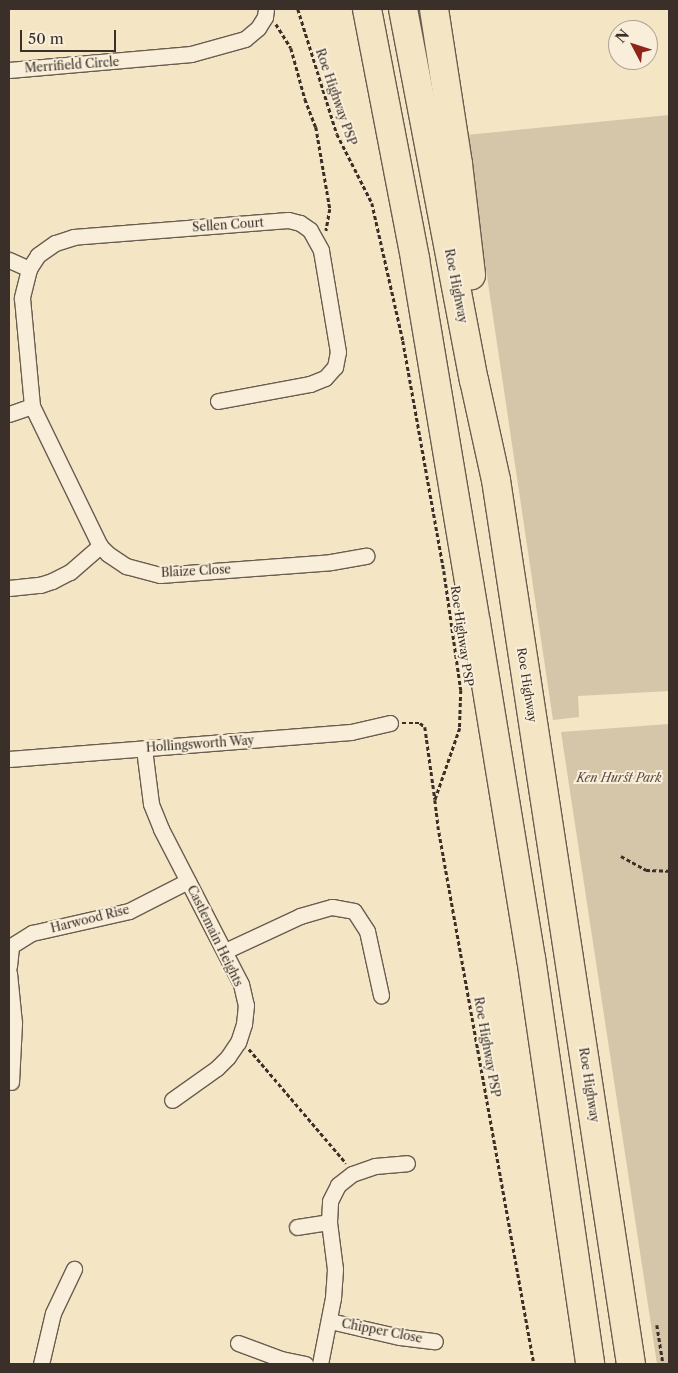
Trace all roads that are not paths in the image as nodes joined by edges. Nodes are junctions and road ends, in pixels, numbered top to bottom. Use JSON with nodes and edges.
{"nodes":[{"id":1,"x":348,"y":9,"type":"edge"},
{"id":2,"x":367,"y":9,"type":"edge"},
{"id":3,"x":403,"y":9,"type":"edge"},
{"id":4,"x":434,"y":9,"type":"edge"},
{"id":5,"x":265,"y":13,"type":"edge"},
{"id":6,"x":9,"y":70,"type":"edge"},
{"id":7,"x":415,"y":259,"type":"junction"},
{"id":8,"x":9,"y":260,"type":"edge"},
{"id":9,"x":29,"y":269,"type":"junction"},
{"id":10,"x":218,"y":401,"type":"dead end"},
{"id":11,"x":32,"y":406,"type":"junction"},
{"id":12,"x":9,"y":414,"type":"edge"},
{"id":13,"x":496,"y":480,"type":"junction"},
{"id":14,"x":100,"y":546,"type":"junction"},
{"id":15,"x":366,"y":556,"type":"dead end"},
{"id":16,"x":9,"y":588,"type":"edge"},
{"id":17,"x":390,"y":723,"type":"road end"},
{"id":18,"x":144,"y":749,"type":"junction"},
{"id":19,"x":9,"y":759,"type":"edge"},
{"id":20,"x":188,"y":881,"type":"junction"},
{"id":21,"x":225,"y":951,"type":"junction"},
{"id":22,"x":9,"y":966,"type":"edge"},
{"id":23,"x":9,"y":973,"type":"edge"},
{"id":24,"x":381,"y":995,"type":"dead end"},
{"id":25,"x":11,"y":1082,"type":"dead end"},
{"id":26,"x":172,"y":1100,"type":"dead end"},
{"id":27,"x":406,"y":1164,"type":"dead end"},
{"id":28,"x":329,"y":1222,"type":"junction"},
{"id":29,"x":297,"y":1227,"type":"dead end"},
{"id":30,"x":74,"y":1269,"type":"dead end"},
{"id":31,"x":330,"y":1321,"type":"junction"},
{"id":32,"x":435,"y":1341,"type":"dead end"},
{"id":33,"x":238,"y":1343,"type":"dead end"},
{"id":34,"x":40,"y":1364,"type":"edge"},
{"id":35,"x":305,"y":1364,"type":"edge"},
{"id":36,"x":320,"y":1364,"type":"edge"},
{"id":37,"x":590,"y":1364,"type":"edge"},
{"id":38,"x":631,"y":1364,"type":"edge"}],
"edges":[{"from":1,"to":7,"type":"highway"},
{"from":2,"to":7,"type":"highway"},
{"from":3,"to":13,"type":"highway","name":"Roe Highway"},
{"from":4,"to":13,"type":"highway"},
{"from":5,"to":6,"type":"street","name":"Merrifield Circle"},
{"from":7,"to":37,"type":"highway"},
{"from":8,"to":9,"type":"street"},
{"from":9,"to":10,"type":"street","name":"Sellen Court"},
{"from":9,"to":11,"type":"street","name":"Sellen Court"},
{"from":11,"to":12,"type":"street"},
{"from":11,"to":14,"type":"street","name":"Blaize Close"},
{"from":13,"to":38,"type":"highway","name":"Roe Highway"},
{"from":14,"to":15,"type":"street","name":"Blaize Close"},
{"from":14,"to":16,"type":"street"},
{"from":17,"to":18,"type":"street","name":"Hollingsworth Way"},
{"from":18,"to":19,"type":"street","name":"Hollingsworth Way"},
{"from":18,"to":20,"type":"street","name":"Castlemain Heights"},
{"from":20,"to":21,"type":"street","name":"Castlemain Heights"},
{"from":20,"to":22,"type":"street","name":"Harwood Rise"},
{"from":21,"to":24,"type":"street"},
{"from":21,"to":26,"type":"street","name":"Castlemain Heights"},
{"from":23,"to":25,"type":"street"},
{"from":27,"to":28,"type":"street"},
{"from":28,"to":29,"type":"street"},
{"from":28,"to":31,"type":"street"},
{"from":30,"to":34,"type":"street"},
{"from":31,"to":32,"type":"street","name":"Chipper Close"},
{"from":31,"to":36,"type":"street"},
{"from":33,"to":35,"type":"street"}]}
